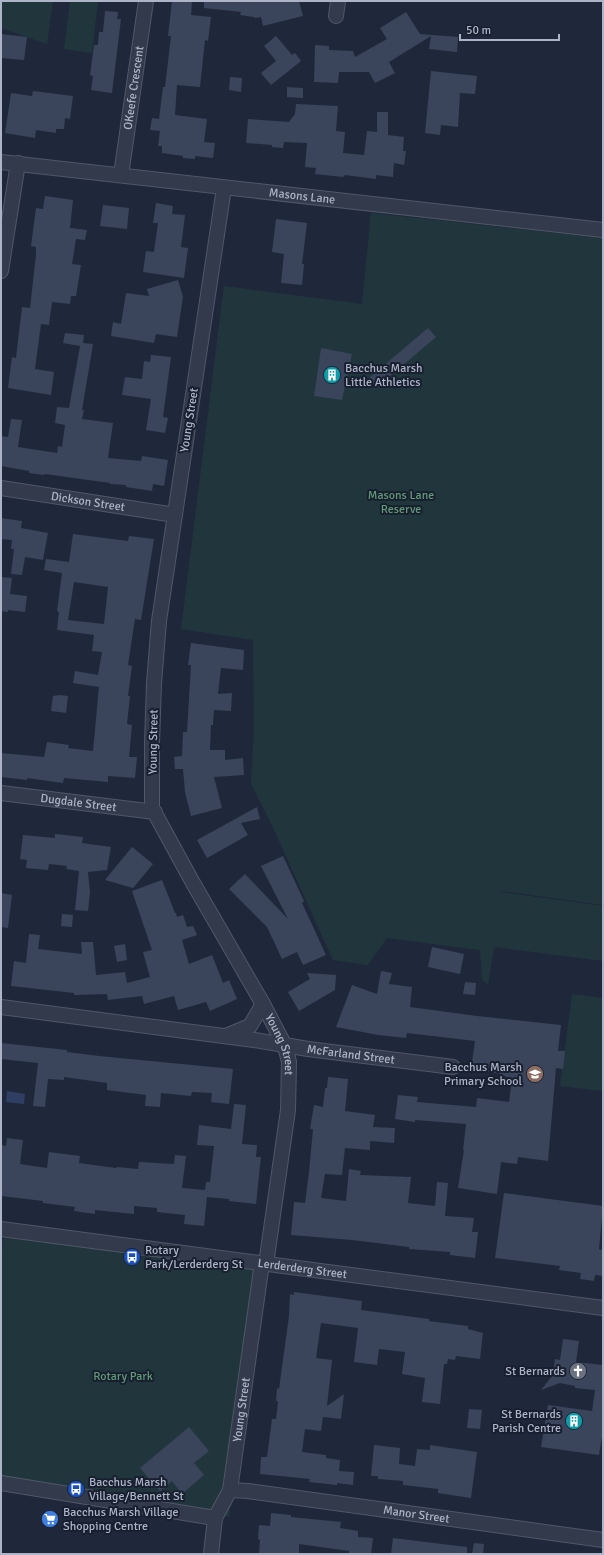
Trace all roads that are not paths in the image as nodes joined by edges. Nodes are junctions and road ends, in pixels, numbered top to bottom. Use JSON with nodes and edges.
{"nodes":[{"id":1,"x":146,"y":1,"type":"edge"},
{"id":2,"x":338,"y":1,"type":"edge"},
{"id":3,"x":336,"y":16,"type":"dead end"},
{"id":4,"x":1,"y":162,"type":"edge"},
{"id":5,"x":18,"y":163,"type":"junction"},
{"id":6,"x":121,"y":175,"type":"junction"},
{"id":7,"x":224,"y":188,"type":"junction"},
{"id":8,"x":603,"y":230,"type":"edge"},
{"id":9,"x":1,"y":271,"type":"edge"},
{"id":10,"x":1,"y":488,"type":"edge"},
{"id":11,"x":175,"y":515,"type":"junction"},
{"id":12,"x":1,"y":793,"type":"edge"},
{"id":13,"x":155,"y":812,"type":"junction"},
{"id":14,"x":263,"y":1004,"type":"junction"},
{"id":15,"x":1,"y":1007,"type":"edge"},
{"id":16,"x":226,"y":1036,"type":"junction"},
{"id":17,"x":286,"y":1046,"type":"junction"},
{"id":18,"x":453,"y":1067,"type":"dead end"},
{"id":19,"x":1,"y":1229,"type":"edge"},
{"id":20,"x":264,"y":1263,"type":"junction"},
{"id":21,"x":603,"y":1308,"type":"edge"},
{"id":22,"x":1,"y":1483,"type":"edge"},
{"id":23,"x":230,"y":1490,"type":"junction"},
{"id":24,"x":216,"y":1518,"type":"junction"},
{"id":25,"x":603,"y":1540,"type":"edge"},
{"id":26,"x":211,"y":1554,"type":"edge"}],
"edges":[{"from":1,"to":6,"type":"street","name":"OKeefe Crescent"},
{"from":2,"to":3,"type":"street"},
{"from":4,"to":5,"type":"street","name":"Masons Lane"},
{"from":5,"to":6,"type":"street","name":"Masons Lane"},
{"from":5,"to":9,"type":"street"},
{"from":6,"to":7,"type":"street","name":"Masons Lane"},
{"from":7,"to":8,"type":"street","name":"Masons Lane"},
{"from":7,"to":11,"type":"street","name":"Young Street"},
{"from":10,"to":11,"type":"street","name":"Dickson Street"},
{"from":11,"to":13,"type":"street","name":"Young Street"},
{"from":12,"to":13,"type":"street","name":"Dugdale Street"},
{"from":13,"to":14,"type":"street","name":"Young Street"},
{"from":14,"to":16,"type":"street","name":"McFarland Street"},
{"from":14,"to":17,"type":"street","name":"Young Street"},
{"from":15,"to":16,"type":"street","name":"McFarland Street"},
{"from":16,"to":17,"type":"street","name":"McFarland Street"},
{"from":17,"to":18,"type":"street","name":"McFarland Street"},
{"from":17,"to":20,"type":"street","name":"Young Street"},
{"from":19,"to":20,"type":"street","name":"Lerderderg Street"},
{"from":20,"to":21,"type":"street","name":"Lerderderg Street"},
{"from":20,"to":23,"type":"street","name":"Young Street"},
{"from":22,"to":24,"type":"street"},
{"from":23,"to":24,"type":"street","name":"Young Street"},
{"from":23,"to":25,"type":"street","name":"Manor Street"},
{"from":24,"to":26,"type":"street","name":"Young Street"}]}
